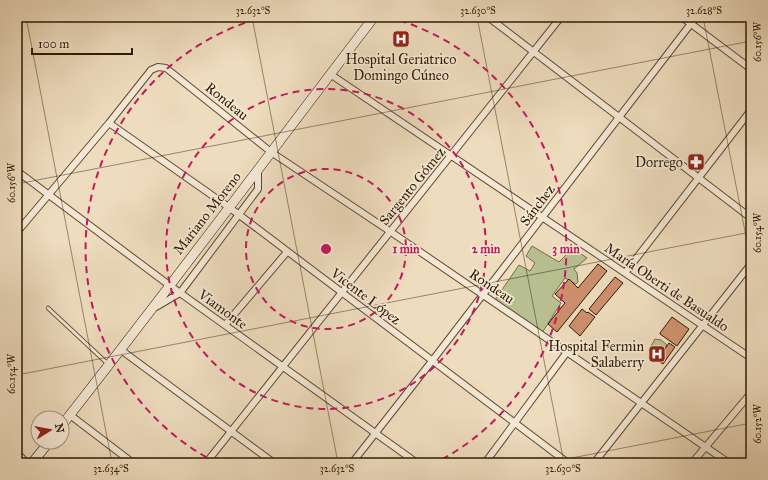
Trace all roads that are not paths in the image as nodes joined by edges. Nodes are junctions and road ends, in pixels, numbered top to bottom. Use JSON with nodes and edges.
{"nodes":[{"id":1,"x":374,"y":17,"type":"edge"},
{"id":2,"x":488,"y":17,"type":"edge"},
{"id":3,"x":561,"y":17,"type":"edge"},
{"id":4,"x":682,"y":17,"type":"edge"},
{"id":5,"x":696,"y":17,"type":"edge"},
{"id":6,"x":691,"y":24,"type":"junction"},
{"id":7,"x":534,"y":52,"type":"junction"},
{"id":8,"x":751,"y":69,"type":"edge"},
{"id":9,"x":330,"y":74,"type":"junction"},
{"id":10,"x":751,"y":110,"type":"edge"},
{"id":11,"x":619,"y":117,"type":"junction"},
{"id":12,"x":109,"y":123,"type":"junction"},
{"id":13,"x":271,"y":152,"type":"junction"},
{"id":14,"x":451,"y":156,"type":"junction"},
{"id":15,"x":258,"y":170,"type":"junction"},
{"id":16,"x":17,"y":171,"type":"edge"},
{"id":17,"x":699,"y":178,"type":"junction"},
{"id":18,"x":49,"y":194,"type":"junction"},
{"id":19,"x":230,"y":208,"type":"junction"},
{"id":20,"x":238,"y":215,"type":"junction"},
{"id":21,"x":542,"y":218,"type":"junction"},
{"id":22,"x":751,"y":218,"type":"edge"},
{"id":23,"x":18,"y":231,"type":"edge"},
{"id":24,"x":391,"y":232,"type":"junction"},
{"id":25,"x":287,"y":252,"type":"junction"},
{"id":26,"x":751,"y":264,"type":"edge"},
{"id":27,"x":625,"y":273,"type":"junction"},
{"id":28,"x":169,"y":285,"type":"junction"},
{"id":29,"x":180,"y":293,"type":"junction"},
{"id":30,"x":342,"y":293,"type":"junction"},
{"id":31,"x":483,"y":295,"type":"junction"},
{"id":32,"x":154,"y":307,"type":"junction"},
{"id":33,"x":48,"y":308,"type":"dead end"},
{"id":34,"x":226,"y":325,"type":"junction"},
{"id":35,"x":703,"y":325,"type":"junction"},
{"id":36,"x":121,"y":350,"type":"junction"},
{"id":37,"x":567,"y":352,"type":"junction"},
{"id":38,"x":751,"y":358,"type":"edge"},
{"id":39,"x":432,"y":361,"type":"junction"},
{"id":40,"x":109,"y":365,"type":"junction"},
{"id":41,"x":283,"y":367,"type":"junction"},
{"id":42,"x":751,"y":393,"type":"edge"},
{"id":43,"x":642,"y":403,"type":"junction"},
{"id":44,"x":70,"y":415,"type":"joint"},
{"id":45,"x":515,"y":423,"type":"junction"},
{"id":46,"x":232,"y":432,"type":"junction"},
{"id":47,"x":376,"y":433,"type":"junction"},
{"id":48,"x":706,"y":447,"type":"junction"},
{"id":49,"x":43,"y":450,"type":"edge"},
{"id":50,"x":17,"y":453,"type":"edge"},
{"id":51,"x":27,"y":463,"type":"edge"},
{"id":52,"x":32,"y":463,"type":"edge"},
{"id":53,"x":133,"y":463,"type":"edge"},
{"id":54,"x":206,"y":463,"type":"edge"},
{"id":55,"x":274,"y":463,"type":"edge"},
{"id":56,"x":352,"y":463,"type":"edge"},
{"id":57,"x":417,"y":463,"type":"edge"},
{"id":58,"x":485,"y":463,"type":"edge"},
{"id":59,"x":568,"y":463,"type":"edge"},
{"id":60,"x":594,"y":463,"type":"edge"},
{"id":61,"x":692,"y":463,"type":"edge"},
{"id":62,"x":729,"y":463,"type":"edge"}],
"edges":[{"from":1,"to":9,"type":"main road","name":"Mariano Moreno"},
{"from":2,"to":7,"type":"street"},
{"from":3,"to":7,"type":"street","name":"Sargento Gómez"},
{"from":4,"to":6,"type":"street"},
{"from":5,"to":6,"type":"street","name":"Sánchez"},
{"from":6,"to":8,"type":"street"},
{"from":6,"to":11,"type":"street","name":"Sánchez"},
{"from":7,"to":11,"type":"street"},
{"from":7,"to":14,"type":"street","name":"Sargento Gómez"},
{"from":9,"to":13,"type":"main road","name":"Mariano Moreno"},
{"from":9,"to":14,"type":"street","name":"María Oberti de Basualdo"},
{"from":10,"to":17,"type":"street"},
{"from":11,"to":17,"type":"street"},
{"from":11,"to":21,"type":"street","name":"Sánchez"},
{"from":12,"to":13,"type":"street","name":"Rondeau"},
{"from":12,"to":18,"type":"street"},
{"from":12,"to":19,"type":"street","name":"Vicente López"},
{"from":13,"to":15,"type":"main road","name":"Mariano Moreno"},
{"from":13,"to":24,"type":"street","name":"Rondeau"},
{"from":14,"to":21,"type":"street","name":"María Oberti de Basualdo"},
{"from":14,"to":24,"type":"street","name":"Sargento Gómez"},
{"from":15,"to":19,"type":"main road","name":"Mariano Moreno"},
{"from":15,"to":20,"type":"street"},
{"from":16,"to":18,"type":"street","name":"Viamonte"},
{"from":17,"to":22,"type":"street"},
{"from":17,"to":27,"type":"street"},
{"from":18,"to":23,"type":"street"},
{"from":18,"to":28,"type":"street","name":"Viamonte"},
{"from":19,"to":20,"type":"street","name":"Vicente López"},
{"from":19,"to":28,"type":"main road","name":"Mariano Moreno"},
{"from":20,"to":25,"type":"street","name":"Vicente López"},
{"from":20,"to":29,"type":"street"},
{"from":21,"to":27,"type":"street","name":"María Oberti de Basualdo"},
{"from":21,"to":31,"type":"street","name":"Sánchez"},
{"from":24,"to":30,"type":"street","name":"Sargento Gómez"},
{"from":24,"to":31,"type":"street","name":"Rondeau"},
{"from":25,"to":30,"type":"street","name":"Vicente López"},
{"from":25,"to":34,"type":"street"},
{"from":26,"to":35,"type":"street"},
{"from":27,"to":35,"type":"street","name":"María Oberti de Basualdo"},
{"from":28,"to":29,"type":"street","name":"Viamonte"},
{"from":28,"to":32,"type":"main road","name":"Mariano Moreno"},
{"from":29,"to":32,"type":"street"},
{"from":29,"to":34,"type":"street","name":"Viamonte"},
{"from":30,"to":39,"type":"street","name":"Vicente López"},
{"from":30,"to":41,"type":"street","name":"Sargento Gómez"},
{"from":31,"to":37,"type":"street","name":"Rondeau"},
{"from":31,"to":39,"type":"street","name":"Sánchez"},
{"from":32,"to":36,"type":"main road","name":"Mariano Moreno"},
{"from":33,"to":40,"type":"lane"},
{"from":34,"to":41,"type":"street","name":"Viamonte"},
{"from":35,"to":38,"type":"street","name":"María Oberti de Basualdo"},
{"from":35,"to":43,"type":"street"},
{"from":36,"to":40,"type":"main road","name":"Mariano Moreno"},
{"from":36,"to":46,"type":"street"},
{"from":37,"to":43,"type":"street","name":"Rondeau"},
{"from":37,"to":45,"type":"street"},
{"from":39,"to":45,"type":"street","name":"Vicente López"},
{"from":39,"to":47,"type":"street","name":"Sánchez"},
{"from":40,"to":44,"type":"main road","name":"Mariano Moreno"},
{"from":41,"to":46,"type":"street","name":"Sargento Gómez"},
{"from":41,"to":47,"type":"street","name":"Viamonte"},
{"from":42,"to":48,"type":"street"},
{"from":43,"to":48,"type":"street","name":"Rondeau"},
{"from":43,"to":60,"type":"street"},
{"from":44,"to":53,"type":"street"},
{"from":45,"to":58,"type":"street"},
{"from":45,"to":59,"type":"street","name":"Vicente López"},
{"from":46,"to":54,"type":"street","name":"Sargento Gómez"},
{"from":46,"to":55,"type":"street"},
{"from":47,"to":56,"type":"street","name":"Sánchez"},
{"from":47,"to":57,"type":"street","name":"Viamonte"},
{"from":48,"to":61,"type":"street"},
{"from":48,"to":62,"type":"street","name":"Rondeau"},
{"from":49,"to":52,"type":"main road"},
{"from":50,"to":51,"type":"street"}]}
